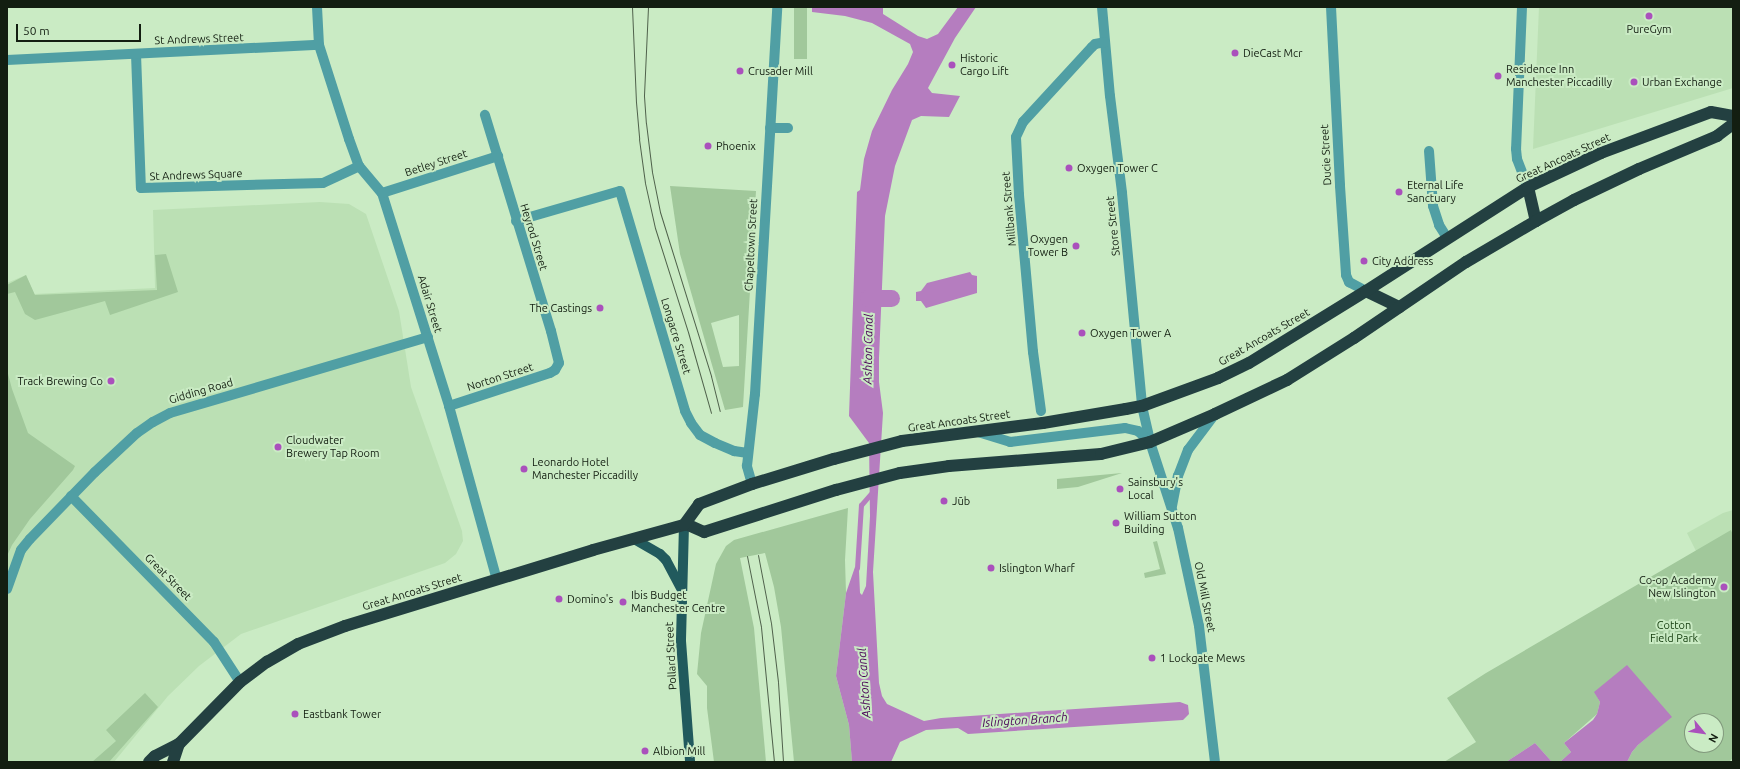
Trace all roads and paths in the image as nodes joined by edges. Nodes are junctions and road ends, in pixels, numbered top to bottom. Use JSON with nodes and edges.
{"nodes":[{"id":1,"x":317,"y":7,"type":"edge"},
{"id":2,"x":778,"y":7,"type":"edge"},
{"id":3,"x":1102,"y":7,"type":"edge"},
{"id":4,"x":1332,"y":7,"type":"edge"},
{"id":5,"x":1522,"y":7,"type":"edge"},
{"id":6,"x":1105,"y":42,"type":"junction"},
{"id":7,"x":320,"y":45,"type":"junction"},
{"id":8,"x":136,"y":54,"type":"junction"},
{"id":9,"x":7,"y":60,"type":"edge"},
{"id":10,"x":485,"y":115,"type":"dead end"},
{"id":11,"x":1733,"y":116,"type":"edge"},
{"id":12,"x":1733,"y":124,"type":"edge"},
{"id":13,"x":770,"y":128,"type":"junction"},
{"id":14,"x":788,"y":128,"type":"dead end"},
{"id":15,"x":1429,"y":151,"type":"dead end"},
{"id":16,"x":498,"y":156,"type":"junction"},
{"id":17,"x":359,"y":166,"type":"junction"},
{"id":18,"x":1528,"y":187,"type":"junction"},
{"id":19,"x":382,"y":193,"type":"junction"},
{"id":20,"x":516,"y":221,"type":"junction"},
{"id":21,"x":1536,"y":221,"type":"junction"},
{"id":22,"x":1447,"y":238,"type":"junction"},
{"id":23,"x":1366,"y":292,"type":"junction"},
{"id":24,"x":1399,"y":307,"type":"junction"},
{"id":25,"x":428,"y":337,"type":"junction"},
{"id":26,"x":558,"y":367,"type":"joint"},
{"id":27,"x":449,"y":406,"type":"junction"},
{"id":28,"x":1142,"y":406,"type":"junction"},
{"id":29,"x":1041,"y":411,"type":"dead end"},
{"id":30,"x":1215,"y":414,"type":"junction"},
{"id":31,"x":975,"y":431,"type":"junction"},
{"id":32,"x":1150,"y":442,"type":"junction"},
{"id":33,"x":748,"y":453,"type":"junction"},
{"id":34,"x":752,"y":484,"type":"junction"},
{"id":35,"x":71,"y":496,"type":"junction"},
{"id":36,"x":1171,"y":506,"type":"junction"},
{"id":37,"x":685,"y":525,"type":"junction"},
{"id":38,"x":634,"y":539,"type":"junction"},
{"id":39,"x":497,"y":580,"type":"junction"},
{"id":40,"x":7,"y":589,"type":"edge"},
{"id":41,"x":682,"y":590,"type":"junction"},
{"id":42,"x":240,"y":682,"type":"junction"},
{"id":43,"x":178,"y":744,"type":"junction"},
{"id":44,"x":149,"y":762,"type":"edge"},
{"id":45,"x":173,"y":762,"type":"edge"},
{"id":46,"x":690,"y":762,"type":"edge"},
{"id":47,"x":1215,"y":762,"type":"edge"}],
"edges":[{"from":1,"to":7,"type":"street","name":"Adair Street"},
{"from":2,"to":13,"type":"street","name":"Chapeltown Street"},
{"from":3,"to":6,"type":"street","name":"Store Street"},
{"from":4,"to":23,"type":"street","name":"Ducie Street"},
{"from":5,"to":18,"type":"street"},
{"from":6,"to":28,"type":"street","name":"Store Street"},
{"from":6,"to":29,"type":"street","name":"Millbank Street"},
{"from":7,"to":8,"type":"street","name":"St Andrews Street"},
{"from":7,"to":17,"type":"street","name":"Adair Street"},
{"from":8,"to":9,"type":"street","name":"St Andrews Street"},
{"from":8,"to":17,"type":"street","name":"St Andrews Square"},
{"from":10,"to":16,"type":"street","name":"Heyrod Street"},
{"from":11,"to":18,"type":"highway","name":"Great Ancoats Street"},
{"from":12,"to":21,"type":"highway"},
{"from":13,"to":14,"type":"street"},
{"from":13,"to":33,"type":"street","name":"Chapeltown Street"},
{"from":15,"to":22,"type":"street"},
{"from":16,"to":19,"type":"street","name":"Betley Street"},
{"from":16,"to":20,"type":"street","name":"Heyrod Street"},
{"from":17,"to":19,"type":"street","name":"Adair Street"},
{"from":18,"to":21,"type":"highway"},
{"from":18,"to":22,"type":"highway","name":"Great Ancoats Street"},
{"from":19,"to":25,"type":"street","name":"Adair Street"},
{"from":20,"to":26,"type":"street","name":"Heyrod Street"},
{"from":20,"to":33,"type":"street","name":"Longacre Street"},
{"from":21,"to":24,"type":"highway"},
{"from":22,"to":23,"type":"highway","name":"Great Ancoats Street"},
{"from":23,"to":24,"type":"highway"},
{"from":23,"to":28,"type":"highway","name":"Great Ancoats Street"},
{"from":24,"to":30,"type":"highway"},
{"from":25,"to":27,"type":"street","name":"Adair Street"},
{"from":25,"to":35,"type":"street","name":"Gidding Road"},
{"from":26,"to":27,"type":"street","name":"Norton Street"},
{"from":27,"to":39,"type":"street","name":"Adair Street"},
{"from":28,"to":31,"type":"highway","name":"Great Ancoats Street"},
{"from":28,"to":32,"type":"street","name":"Store Street"},
{"from":30,"to":32,"type":"highway"},
{"from":30,"to":36,"type":"street"},
{"from":31,"to":32,"type":"street"},
{"from":31,"to":34,"type":"highway","name":"Great Ancoats Street"},
{"from":32,"to":36,"type":"street","name":"Old Mill Street"},
{"from":32,"to":37,"type":"highway"},
{"from":33,"to":34,"type":"street","name":"Chapeltown Street"},
{"from":34,"to":37,"type":"highway","name":"Great Ancoats Street"},
{"from":35,"to":40,"type":"street","name":"Gidding Road"},
{"from":35,"to":42,"type":"street","name":"Great Street"},
{"from":36,"to":47,"type":"street","name":"Old Mill Street"},
{"from":37,"to":38,"type":"highway","name":"Great Ancoats Street"},
{"from":37,"to":41,"type":"main road","name":"Pollard Street"},
{"from":38,"to":39,"type":"highway","name":"Great Ancoats Street"},
{"from":38,"to":41,"type":"main road"},
{"from":39,"to":42,"type":"highway","name":"Great Ancoats Street"},
{"from":41,"to":46,"type":"main road","name":"Pollard Street"},
{"from":42,"to":43,"type":"highway","name":"Great Ancoats Street"},
{"from":43,"to":44,"type":"highway","name":"Great Ancoats Street"},
{"from":43,"to":45,"type":"highway","name":"Great Ancoats Street"}]}
